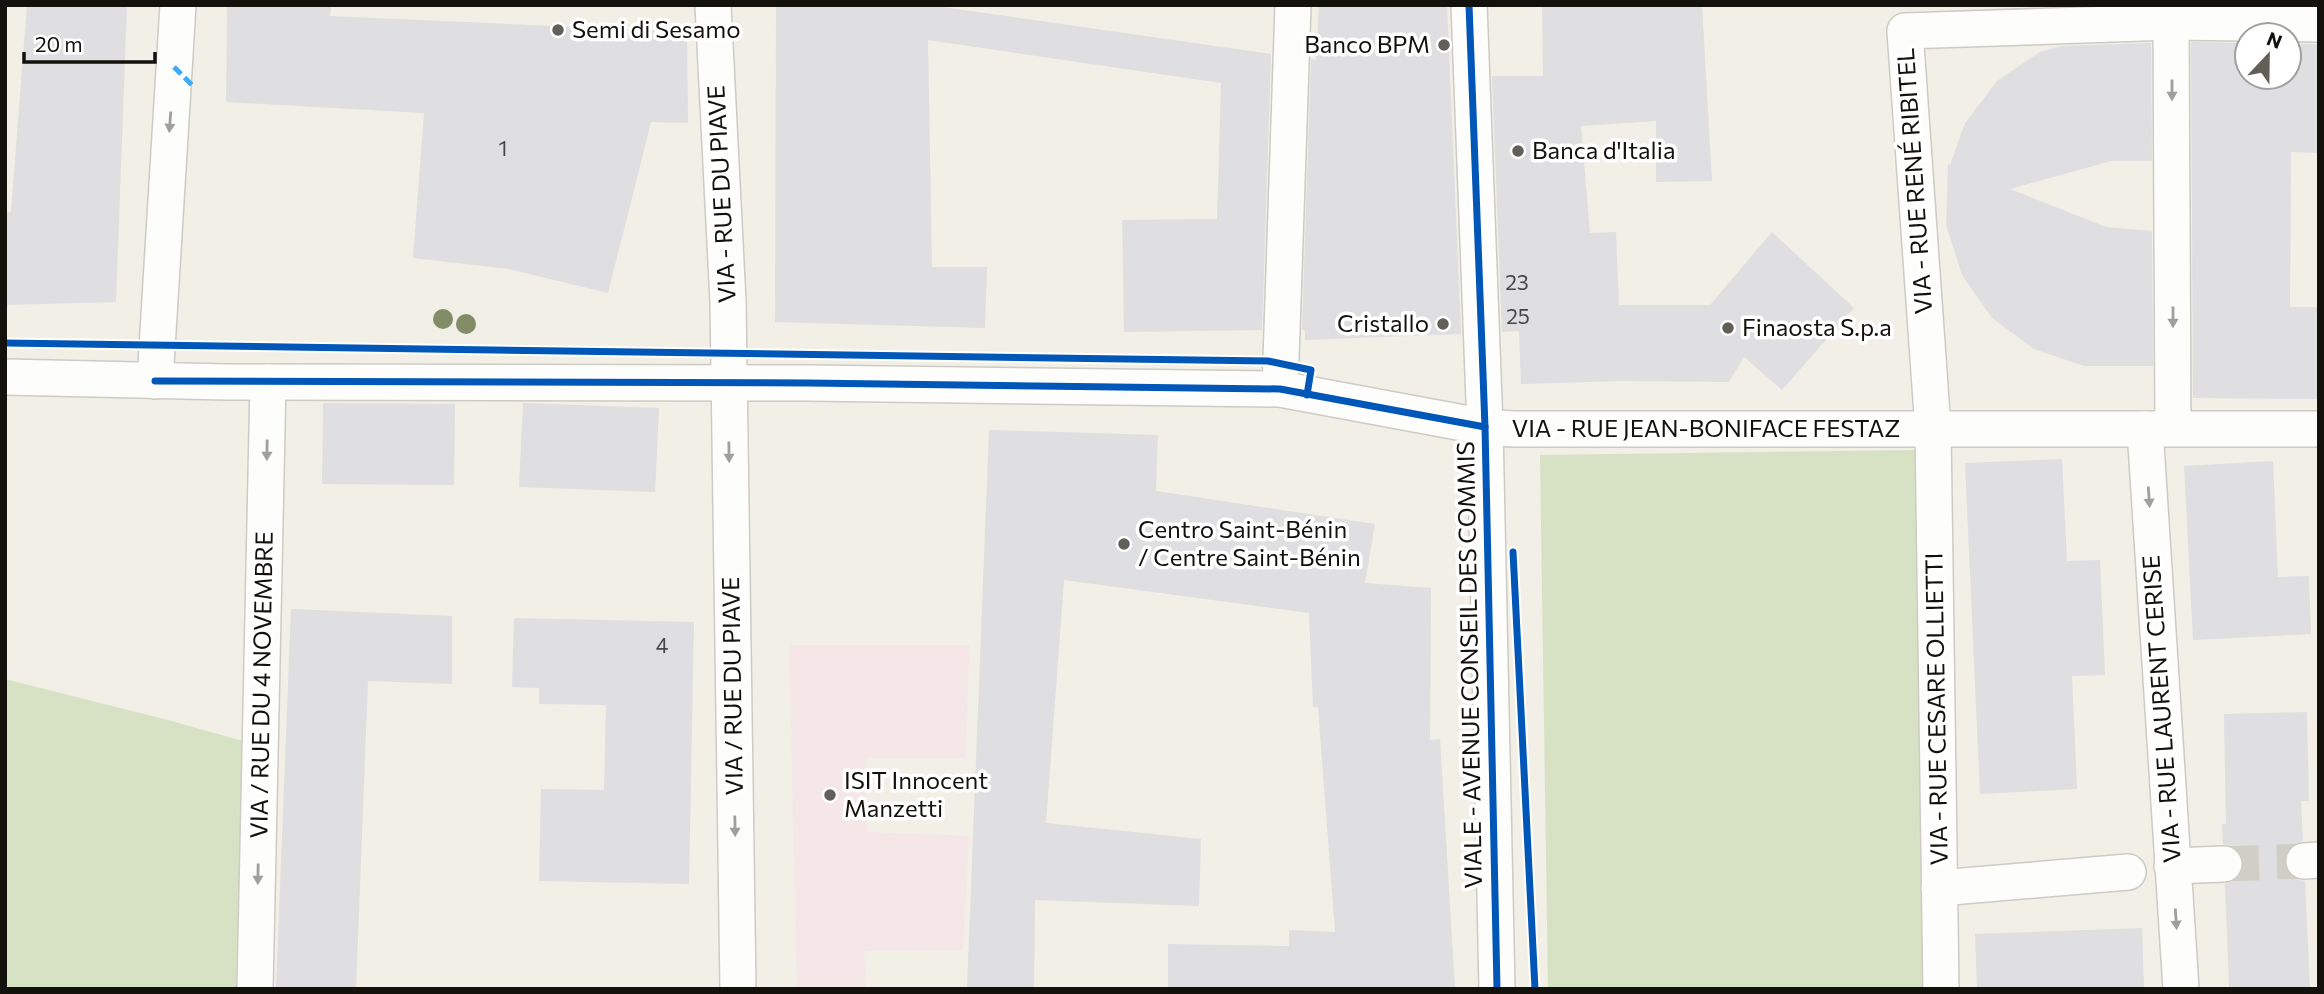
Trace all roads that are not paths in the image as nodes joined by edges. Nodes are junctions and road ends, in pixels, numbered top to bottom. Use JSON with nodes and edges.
{"nodes":[{"id":1,"x":178,"y":5,"type":"edge"},
{"id":2,"x":713,"y":5,"type":"edge"},
{"id":3,"x":1293,"y":5,"type":"edge"},
{"id":4,"x":1469,"y":5,"type":"edge"},
{"id":5,"x":1904,"y":18,"type":"edge"},
{"id":6,"x":2171,"y":22,"type":"junction"},
{"id":7,"x":2319,"y":24,"type":"edge"},
{"id":8,"x":5,"y":377,"type":"edge"},
{"id":9,"x":155,"y":381,"type":"junction"},
{"id":10,"x":268,"y":382,"type":"junction"},
{"id":11,"x":727,"y":384,"type":"junction"},
{"id":12,"x":1280,"y":389,"type":"junction"},
{"id":13,"x":1485,"y":428,"type":"junction"},
{"id":14,"x":2159,"y":428,"type":"junction"},
{"id":15,"x":1933,"y":429,"type":"junction"},
{"id":16,"x":2319,"y":429,"type":"edge"},
{"id":17,"x":2224,"y":864,"type":"tunnel mouth"},
{"id":18,"x":2172,"y":866,"type":"junction"},
{"id":19,"x":2128,"y":872,"type":"dead end"},
{"id":20,"x":1940,"y":888,"type":"junction"},
{"id":21,"x":256,"y":989,"type":"edge"},
{"id":22,"x":738,"y":989,"type":"edge"},
{"id":23,"x":1497,"y":989,"type":"edge"},
{"id":24,"x":1941,"y":989,"type":"edge"},
{"id":25,"x":2180,"y":989,"type":"edge"}],
"edges":[{"from":1,"to":9,"type":"street","one_way":true},
{"from":2,"to":11,"type":"street","name":"VIA - RUE DU PIAVE"},
{"from":3,"to":12,"type":"street"},
{"from":4,"to":13,"type":"street","name":"VIALE - AVENUE CONSEIL DES COMMIS"},
{"from":5,"to":6,"type":"street","name":"VIA - RUE RENÉ RIBITEL"},
{"from":5,"to":15,"type":"street","name":"VIA - RUE RENÉ RIBITEL"},
{"from":6,"to":7,"type":"street","name":"VIA - RUE RENÉ RIBITEL"},
{"from":6,"to":14,"type":"street","name":"VIA - RUE LAURENT CERISE","one_way":true},
{"from":8,"to":9,"type":"street","name":"VIA - RUE JEAN-BONIFACE FESTAZ"},
{"from":9,"to":10,"type":"street","name":"VIA - RUE JEAN-BONIFACE FESTAZ"},
{"from":10,"to":11,"type":"street","name":"VIA - RUE JEAN-BONIFACE FESTAZ"},
{"from":10,"to":21,"type":"street","name":"VIA / RUE DU 4 NOVEMBRE","one_way":true},
{"from":11,"to":12,"type":"street","name":"VIA - RUE JEAN-BONIFACE FESTAZ"},
{"from":11,"to":22,"type":"street","name":"VIA / RUE DU PIAVE","one_way":true},
{"from":12,"to":13,"type":"street","name":"VIA - RUE JEAN-BONIFACE FESTAZ"},
{"from":13,"to":15,"type":"street","name":"VIA - RUE JEAN-BONIFACE FESTAZ"},
{"from":13,"to":23,"type":"street","name":"VIALE - AVENUE CONSEIL DES COMMIS"},
{"from":14,"to":15,"type":"street","name":"VIA - RUE JEAN-BONIFACE FESTAZ"},
{"from":14,"to":16,"type":"street","name":"VIA - RUE JEAN-BONIFACE FESTAZ"},
{"from":14,"to":18,"type":"street","name":"VIA - RUE LAURENT CERISE","one_way":true},
{"from":15,"to":20,"type":"street","name":"VIA - RUE CESARE OLLIETTI"},
{"from":17,"to":18,"type":"street"},
{"from":18,"to":25,"type":"street","name":"VIA - RUE LAURENT CERISE","one_way":true},
{"from":19,"to":20,"type":"street"},
{"from":20,"to":24,"type":"street","name":"VIA - RUE CESARE OLLIETTI"}]}
